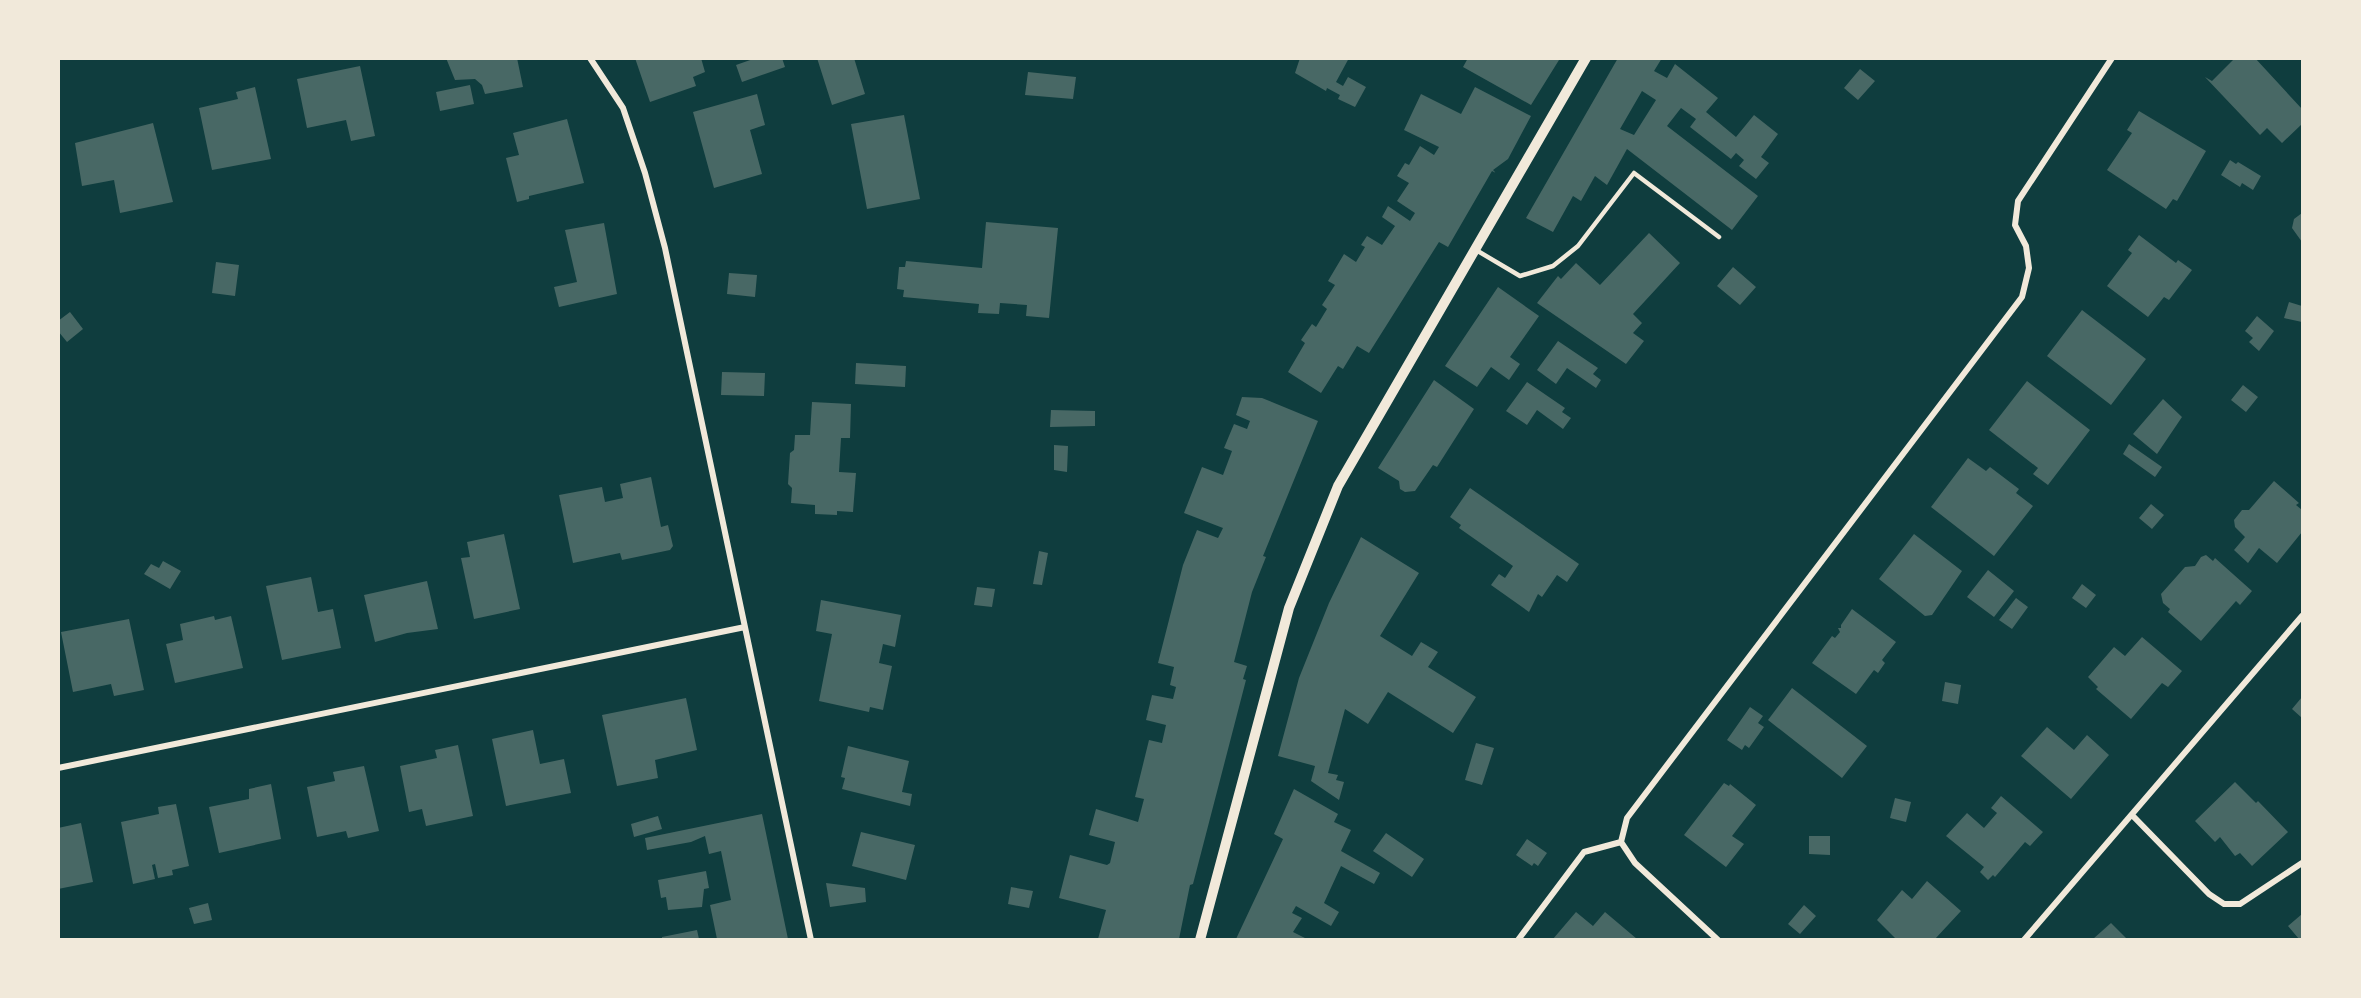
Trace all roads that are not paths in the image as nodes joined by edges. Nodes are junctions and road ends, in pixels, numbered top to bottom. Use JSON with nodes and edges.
{"nodes":[{"id":1,"x":590,"y":58,"type":"edge"},
{"id":2,"x":1586,"y":58,"type":"edge"},
{"id":3,"x":2112,"y":58,"type":"edge"},
{"id":4,"x":1719,"y":237,"type":"dead end"},
{"id":5,"x":1475,"y":250,"type":"junction"},
{"id":6,"x":2302,"y":616,"type":"edge"},
{"id":7,"x":745,"y":627,"type":"junction"},
{"id":8,"x":58,"y":768,"type":"edge"},
{"id":9,"x":2132,"y":815,"type":"junction"},
{"id":10,"x":1621,"y":842,"type":"junction"},
{"id":11,"x":2302,"y":863,"type":"edge"},
{"id":12,"x":811,"y":939,"type":"edge"},
{"id":13,"x":1200,"y":939,"type":"edge"},
{"id":14,"x":1518,"y":939,"type":"edge"},
{"id":15,"x":1718,"y":939,"type":"edge"},
{"id":16,"x":2024,"y":939,"type":"edge"}],
"edges":[{"from":1,"to":7,"type":"street"},
{"from":2,"to":5,"type":"street"},
{"from":3,"to":10,"type":"street"},
{"from":4,"to":5,"type":"lane"},
{"from":5,"to":13,"type":"street"},
{"from":6,"to":9,"type":"street"},
{"from":7,"to":8,"type":"street"},
{"from":7,"to":12,"type":"street"},
{"from":9,"to":11,"type":"street"},
{"from":9,"to":16,"type":"street"},
{"from":10,"to":14,"type":"street"},
{"from":10,"to":15,"type":"street"}]}
